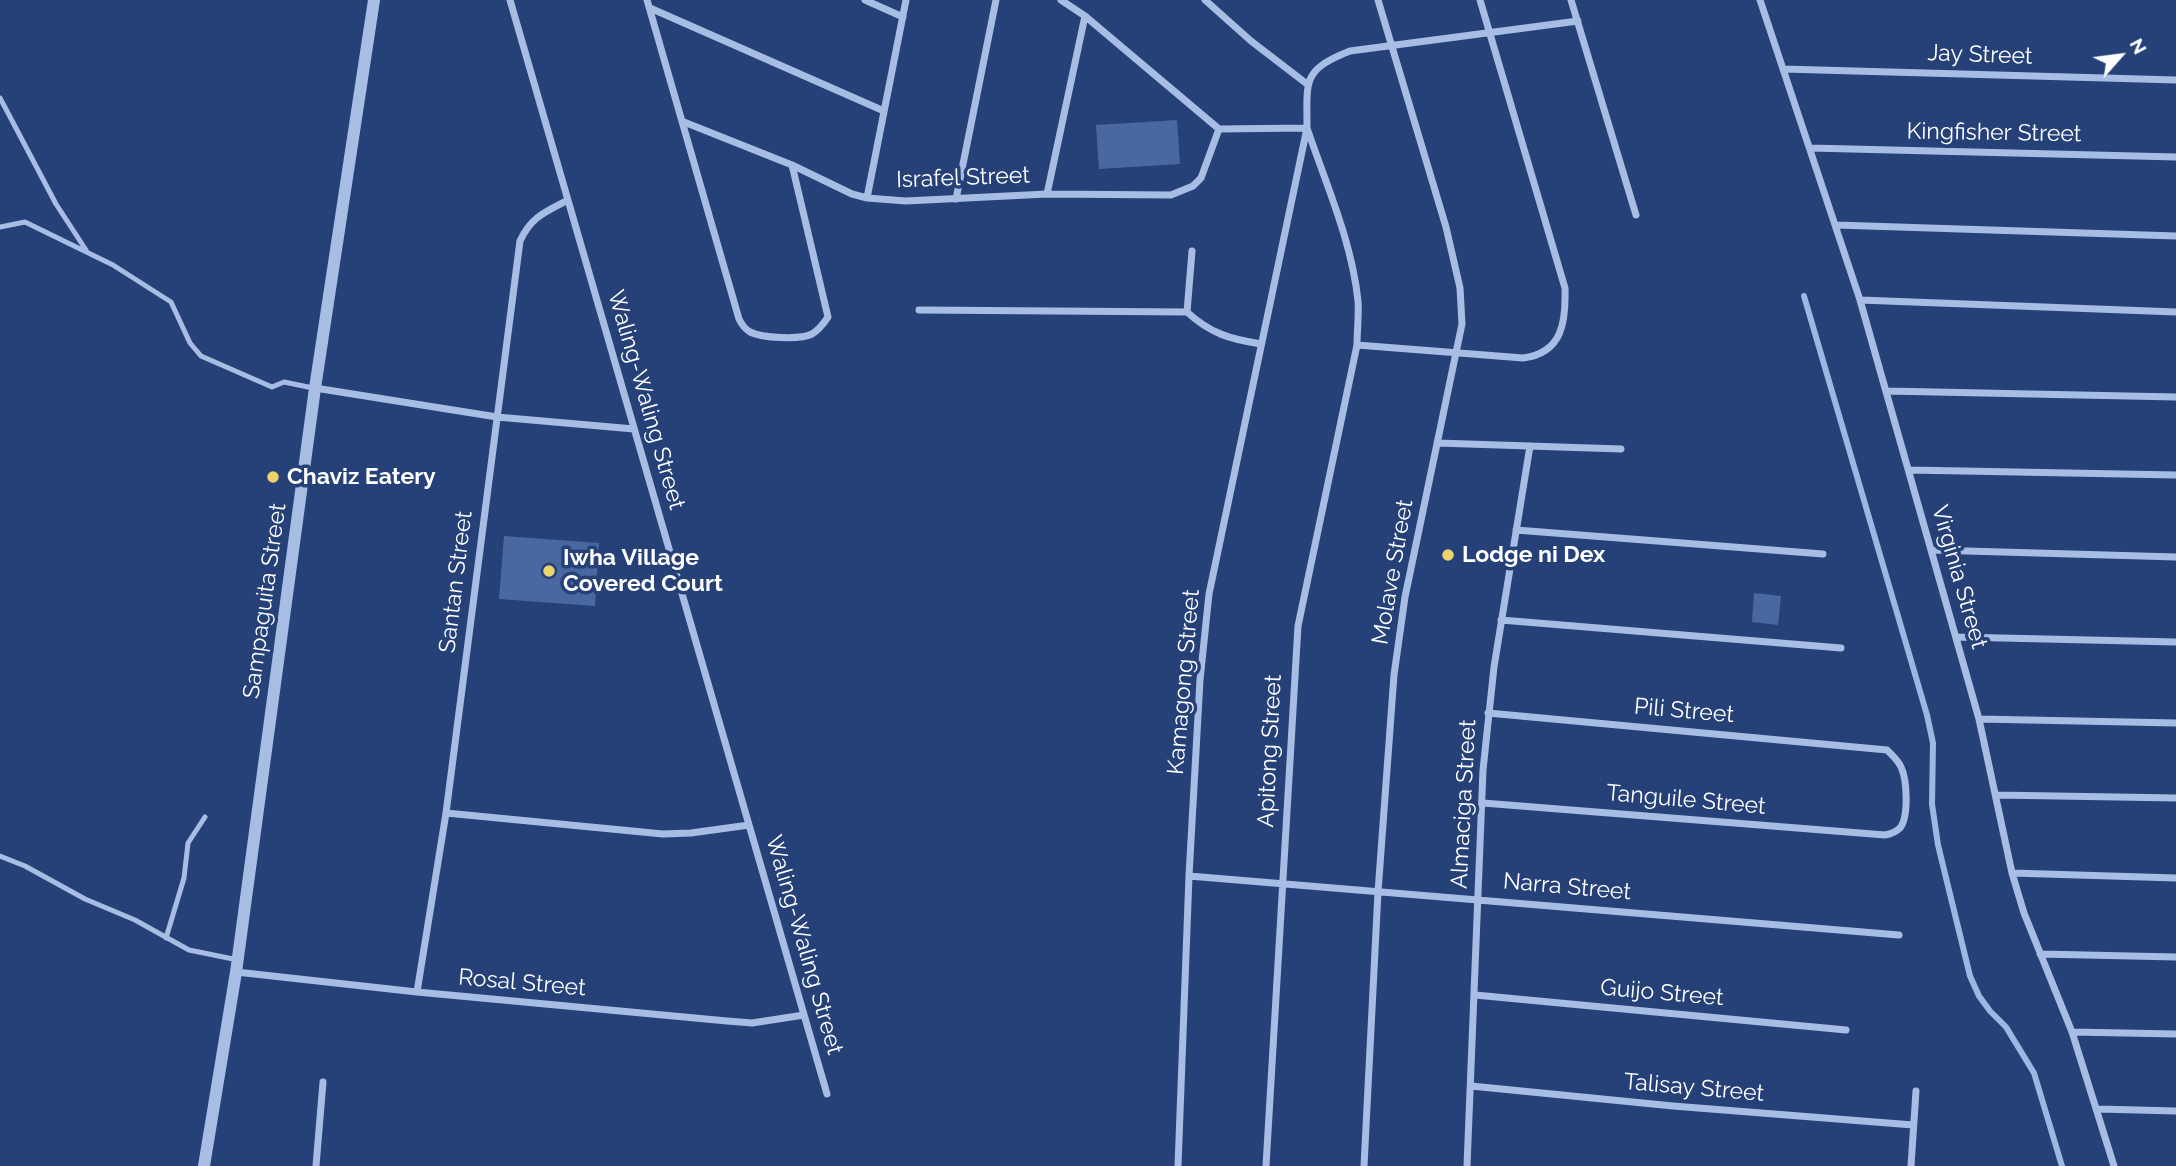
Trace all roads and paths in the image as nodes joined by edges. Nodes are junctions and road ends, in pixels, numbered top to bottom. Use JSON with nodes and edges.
{"nodes":[{"id":1,"x":374,"y":0,"type":"edge"},
{"id":2,"x":510,"y":0,"type":"edge"},
{"id":3,"x":865,"y":0,"type":"edge"},
{"id":4,"x":906,"y":0,"type":"edge"},
{"id":5,"x":996,"y":0,"type":"edge"},
{"id":6,"x":1061,"y":0,"type":"edge"},
{"id":7,"x":1205,"y":0,"type":"edge"},
{"id":8,"x":1378,"y":0,"type":"edge"},
{"id":9,"x":1479,"y":0,"type":"edge"},
{"id":10,"x":1571,"y":0,"type":"edge"},
{"id":11,"x":1760,"y":0,"type":"edge"},
{"id":12,"x":648,"y":4,"type":"edge"},
{"id":13,"x":1085,"y":16,"type":"junction"},
{"id":14,"x":903,"y":17,"type":"junction"},
{"id":15,"x":1577,"y":21,"type":"junction"},
{"id":16,"x":1489,"y":32,"type":"junction"},
{"id":17,"x":1392,"y":44,"type":"junction"},
{"id":18,"x":1783,"y":69,"type":"junction"},
{"id":19,"x":2176,"y":79,"type":"edge"},
{"id":20,"x":1307,"y":84,"type":"junction"},
{"id":21,"x":0,"y":98,"type":"edge"},
{"id":22,"x":884,"y":111,"type":"junction"},
{"id":23,"x":684,"y":122,"type":"junction"},
{"id":24,"x":1307,"y":128,"type":"junction"},
{"id":25,"x":1219,"y":129,"type":"junction"},
{"id":26,"x":1811,"y":148,"type":"junction"},
{"id":27,"x":2176,"y":157,"type":"edge"},
{"id":28,"x":792,"y":165,"type":"junction"},
{"id":29,"x":1047,"y":194,"type":"junction"},
{"id":30,"x":867,"y":198,"type":"junction"},
{"id":31,"x":956,"y":199,"type":"junction"},
{"id":32,"x":568,"y":200,"type":"junction"},
{"id":33,"x":1636,"y":215,"type":"dead end"},
{"id":34,"x":1836,"y":225,"type":"junction"},
{"id":35,"x":0,"y":227,"type":"edge"},
{"id":36,"x":2176,"y":236,"type":"edge"},
{"id":37,"x":1192,"y":251,"type":"dead end"},
{"id":38,"x":88,"y":252,"type":"junction"},
{"id":39,"x":1860,"y":300,"type":"junction"},
{"id":40,"x":919,"y":310,"type":"dead end"},
{"id":41,"x":1187,"y":312,"type":"junction"},
{"id":42,"x":2176,"y":312,"type":"edge"},
{"id":43,"x":1261,"y":344,"type":"junction"},
{"id":44,"x":1357,"y":345,"type":"junction"},
{"id":45,"x":1457,"y":354,"type":"junction"},
{"id":46,"x":315,"y":388,"type":"junction"},
{"id":47,"x":1886,"y":391,"type":"junction"},
{"id":48,"x":2176,"y":397,"type":"edge"},
{"id":49,"x":497,"y":417,"type":"junction"},
{"id":50,"x":634,"y":429,"type":"junction"},
{"id":51,"x":1437,"y":443,"type":"junction"},
{"id":52,"x":1530,"y":446,"type":"junction"},
{"id":53,"x":1621,"y":449,"type":"dead end"},
{"id":54,"x":1909,"y":470,"type":"junction"},
{"id":55,"x":2176,"y":475,"type":"edge"},
{"id":56,"x":1516,"y":530,"type":"junction"},
{"id":57,"x":1932,"y":550,"type":"junction"},
{"id":58,"x":1823,"y":554,"type":"dead end"},
{"id":59,"x":2176,"y":557,"type":"edge"},
{"id":60,"x":1501,"y":620,"type":"junction"},
{"id":61,"x":1957,"y":637,"type":"junction"},
{"id":62,"x":2176,"y":642,"type":"edge"},
{"id":63,"x":1841,"y":648,"type":"dead end"},
{"id":64,"x":1488,"y":713,"type":"junction"},
{"id":65,"x":1979,"y":719,"type":"junction"},
{"id":66,"x":2176,"y":723,"type":"edge"},
{"id":67,"x":1996,"y":795,"type":"junction"},
{"id":68,"x":2176,"y":798,"type":"edge"},
{"id":69,"x":1483,"y":803,"type":"junction"},
{"id":70,"x":446,"y":813,"type":"junction"},
{"id":71,"x":205,"y":817,"type":"dead end"},
{"id":72,"x":749,"y":825,"type":"junction"},
{"id":73,"x":1885,"y":835,"type":"joint"},
{"id":74,"x":0,"y":856,"type":"edge"},
{"id":75,"x":2012,"y":873,"type":"junction"},
{"id":76,"x":1189,"y":876,"type":"junction"},
{"id":77,"x":2176,"y":878,"type":"edge"},
{"id":78,"x":1282,"y":884,"type":"junction"},
{"id":79,"x":1378,"y":892,"type":"junction"},
{"id":80,"x":1479,"y":899,"type":"junction"},
{"id":81,"x":1899,"y":935,"type":"dead end"},
{"id":82,"x":166,"y":938,"type":"junction"},
{"id":83,"x":2040,"y":954,"type":"junction"},
{"id":84,"x":2176,"y":957,"type":"edge"},
{"id":85,"x":237,"y":966,"type":"junction"},
{"id":86,"x":416,"y":992,"type":"junction"},
{"id":87,"x":1475,"y":995,"type":"junction"},
{"id":88,"x":804,"y":1015,"type":"junction"},
{"id":89,"x":1846,"y":1030,"type":"dead end"},
{"id":90,"x":2072,"y":1032,"type":"junction"},
{"id":91,"x":2176,"y":1034,"type":"edge"},
{"id":92,"x":323,"y":1082,"type":"dead end"},
{"id":93,"x":1471,"y":1086,"type":"junction"},
{"id":94,"x":1916,"y":1091,"type":"dead end"},
{"id":95,"x":827,"y":1094,"type":"dead end"},
{"id":96,"x":2098,"y":1109,"type":"junction"},
{"id":97,"x":2176,"y":1111,"type":"edge"},
{"id":98,"x":1913,"y":1125,"type":"junction"},
{"id":99,"x":204,"y":1166,"type":"edge"},
{"id":100,"x":316,"y":1166,"type":"edge"},
{"id":101,"x":1178,"y":1166,"type":"edge"},
{"id":102,"x":1266,"y":1166,"type":"edge"},
{"id":103,"x":1364,"y":1166,"type":"edge"},
{"id":104,"x":1467,"y":1166,"type":"edge"},
{"id":105,"x":1911,"y":1166,"type":"edge"},
{"id":106,"x":2114,"y":1166,"type":"edge"}],
"edges":[{"from":1,"to":46,"type":"street","name":"Sampaguita Street"},
{"from":2,"to":32,"type":"street","name":"Waling-Waling Street"},
{"from":3,"to":14,"type":"street"},
{"from":4,"to":14,"type":"street"},
{"from":5,"to":31,"type":"street"},
{"from":6,"to":13,"type":"street"},
{"from":7,"to":20,"type":"street"},
{"from":8,"to":17,"type":"street","name":"Molave Street"},
{"from":9,"to":16,"type":"street"},
{"from":10,"to":15,"type":"street"},
{"from":11,"to":18,"type":"street","name":"Virginia Street"},
{"from":12,"to":22,"type":"street"},
{"from":12,"to":23,"type":"street"},
{"from":13,"to":25,"type":"street"},
{"from":13,"to":29,"type":"street"},
{"from":14,"to":22,"type":"street"},
{"from":15,"to":16,"type":"street"},
{"from":15,"to":33,"type":"street"},
{"from":16,"to":17,"type":"street"},
{"from":16,"to":45,"type":"street"},
{"from":17,"to":20,"type":"street"},
{"from":17,"to":45,"type":"street","name":"Molave Street"},
{"from":18,"to":19,"type":"street","name":"Jay Street"},
{"from":18,"to":26,"type":"street","name":"Virginia Street"},
{"from":20,"to":24,"type":"street"},
{"from":21,"to":38,"type":"lane"},
{"from":22,"to":30,"type":"street"},
{"from":23,"to":28,"type":"street","name":"Israfel Street"},
{"from":23,"to":28,"type":"street"},
{"from":24,"to":25,"type":"street"},
{"from":24,"to":43,"type":"street","name":"Kamagong Street"},
{"from":24,"to":44,"type":"street","name":"Apitong Street"},
{"from":25,"to":29,"type":"street","name":"Israfel Street"},
{"from":26,"to":27,"type":"street","name":"Kingfisher Street"},
{"from":26,"to":34,"type":"street","name":"Virginia Street"},
{"from":28,"to":30,"type":"street","name":"Israfel Street"},
{"from":29,"to":31,"type":"street","name":"Israfel Street"},
{"from":30,"to":31,"type":"street","name":"Israfel Street"},
{"from":32,"to":49,"type":"street","name":"Santan Street"},
{"from":32,"to":50,"type":"street","name":"Waling-Waling Street"},
{"from":34,"to":36,"type":"street"},
{"from":34,"to":39,"type":"street","name":"Virginia Street"},
{"from":35,"to":38,"type":"lane"},
{"from":37,"to":41,"type":"street"},
{"from":38,"to":46,"type":"lane"},
{"from":39,"to":42,"type":"street"},
{"from":39,"to":47,"type":"street","name":"Virginia Street"},
{"from":40,"to":41,"type":"street"},
{"from":41,"to":43,"type":"street"},
{"from":43,"to":76,"type":"street","name":"Kamagong Street"},
{"from":44,"to":45,"type":"street"},
{"from":44,"to":78,"type":"street","name":"Apitong Street"},
{"from":45,"to":51,"type":"street","name":"Molave Street"},
{"from":46,"to":49,"type":"street"},
{"from":46,"to":85,"type":"street","name":"Sampaguita Street"},
{"from":47,"to":48,"type":"street"},
{"from":47,"to":54,"type":"street","name":"Virginia Street"},
{"from":49,"to":50,"type":"street"},
{"from":49,"to":70,"type":"street","name":"Santan Street"},
{"from":50,"to":72,"type":"street","name":"Waling-Waling Street"},
{"from":51,"to":52,"type":"street"},
{"from":51,"to":79,"type":"street","name":"Molave Street"},
{"from":52,"to":53,"type":"street"},
{"from":52,"to":56,"type":"street","name":"Almaciga Street"},
{"from":54,"to":55,"type":"street"},
{"from":54,"to":57,"type":"street","name":"Virginia Street"},
{"from":56,"to":58,"type":"street"},
{"from":56,"to":60,"type":"street","name":"Almaciga Street"},
{"from":57,"to":59,"type":"street"},
{"from":57,"to":61,"type":"street","name":"Virginia Street"},
{"from":60,"to":63,"type":"street"},
{"from":60,"to":64,"type":"street","name":"Almaciga Street"},
{"from":61,"to":62,"type":"street"},
{"from":61,"to":65,"type":"street","name":"Virginia Street"},
{"from":64,"to":69,"type":"street","name":"Almaciga Street"},
{"from":64,"to":73,"type":"street","name":"Pili Street"},
{"from":65,"to":66,"type":"street"},
{"from":65,"to":67,"type":"street","name":"Virginia Street"},
{"from":67,"to":68,"type":"street"},
{"from":67,"to":75,"type":"street","name":"Virginia Street"},
{"from":69,"to":73,"type":"street","name":"Tanguile Street"},
{"from":69,"to":80,"type":"street","name":"Almaciga Street"},
{"from":70,"to":72,"type":"street"},
{"from":70,"to":86,"type":"street","name":"Santan Street"},
{"from":71,"to":82,"type":"lane"},
{"from":72,"to":88,"type":"street","name":"Waling-Waling Street"},
{"from":74,"to":82,"type":"lane"},
{"from":75,"to":77,"type":"street"},
{"from":75,"to":83,"type":"street","name":"Virginia Street"},
{"from":76,"to":78,"type":"street","name":"Narra Street"},
{"from":76,"to":101,"type":"street","name":"Kamagong Street"},
{"from":78,"to":79,"type":"street","name":"Narra Street"},
{"from":78,"to":102,"type":"street","name":"Apitong Street"},
{"from":79,"to":80,"type":"street","name":"Narra Street"},
{"from":79,"to":103,"type":"street","name":"Molave Street"},
{"from":80,"to":81,"type":"street","name":"Narra Street"},
{"from":80,"to":87,"type":"street","name":"Almaciga Street"},
{"from":82,"to":85,"type":"lane"},
{"from":83,"to":84,"type":"street"},
{"from":83,"to":90,"type":"street","name":"Virginia Street"},
{"from":85,"to":86,"type":"street","name":"Rosal Street"},
{"from":85,"to":99,"type":"street","name":"Sampaguita Street"},
{"from":86,"to":88,"type":"street","name":"Rosal Street"},
{"from":87,"to":89,"type":"street","name":"Guijo Street"},
{"from":87,"to":93,"type":"street","name":"Almaciga Street"},
{"from":88,"to":95,"type":"street","name":"Waling-Waling Street"},
{"from":90,"to":91,"type":"street"},
{"from":90,"to":96,"type":"street","name":"Virginia Street"},
{"from":92,"to":100,"type":"street"},
{"from":93,"to":98,"type":"street","name":"Talisay Street"},
{"from":93,"to":104,"type":"street","name":"Almaciga Street"},
{"from":94,"to":98,"type":"street"},
{"from":96,"to":97,"type":"street"},
{"from":96,"to":106,"type":"street","name":"Virginia Street"},
{"from":98,"to":105,"type":"street"}]}
